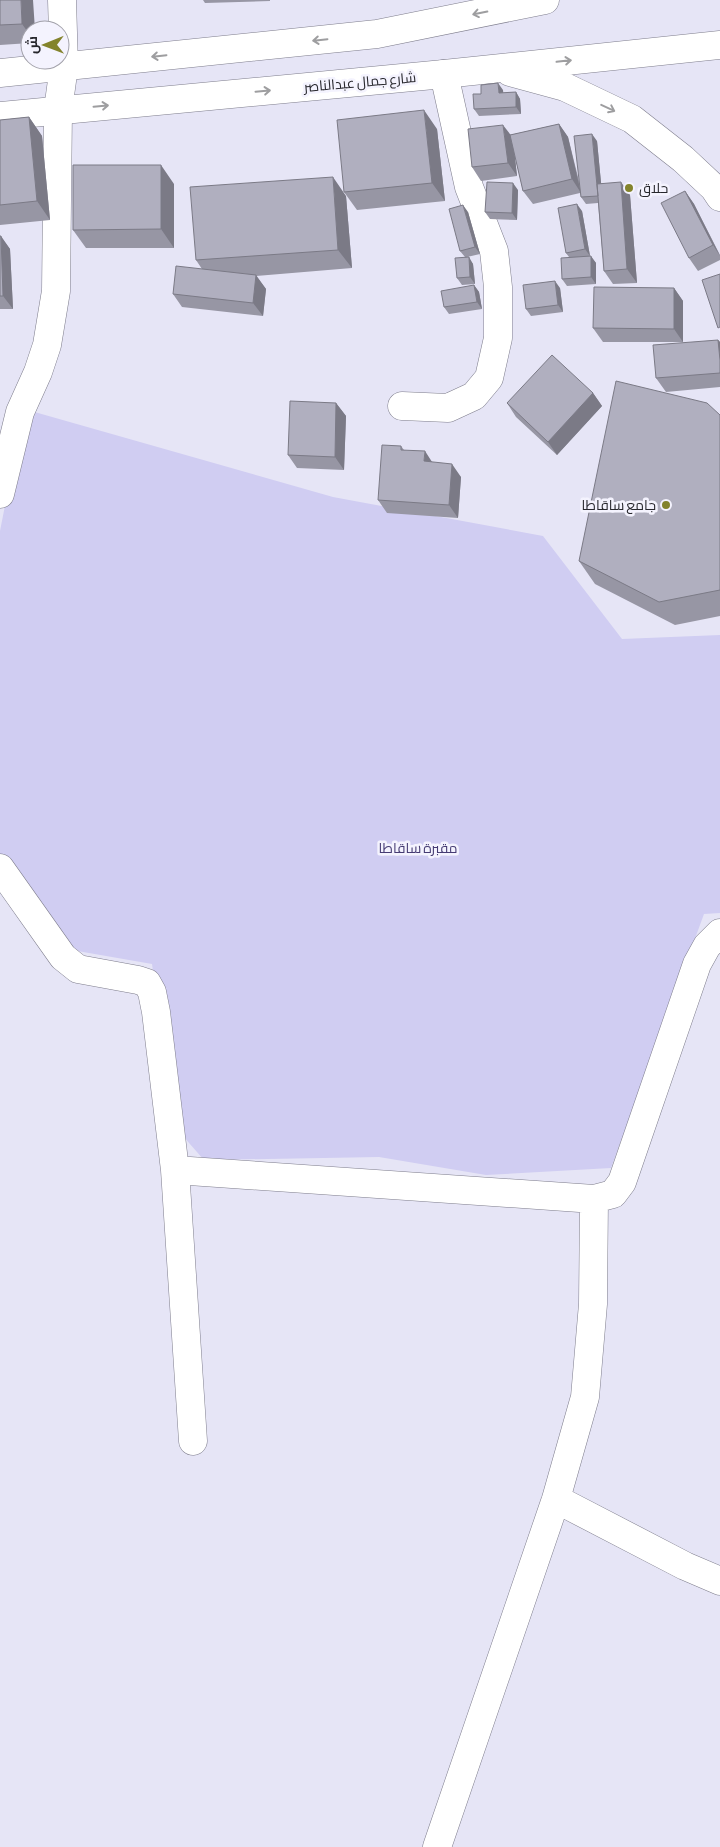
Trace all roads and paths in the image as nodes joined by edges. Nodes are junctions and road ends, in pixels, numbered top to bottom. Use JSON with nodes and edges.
{"nodes":[{"id":1,"x":62,"y":0,"type":"edge"},
{"id":2,"x":545,"y":0,"type":"edge"},
{"id":3,"x":63,"y":20,"type":"edge"},
{"id":4,"x":720,"y":45,"type":"edge"},
{"id":5,"x":70,"y":65,"type":"edge"},
{"id":6,"x":496,"y":68,"type":"junction"},
{"id":7,"x":27,"y":70,"type":"edge"},
{"id":8,"x":63,"y":70,"type":"edge"},
{"id":9,"x":0,"y":73,"type":"edge"},
{"id":10,"x":444,"y":74,"type":"junction"},
{"id":11,"x":58,"y":110,"type":"junction"},
{"id":12,"x":0,"y":116,"type":"edge"},
{"id":13,"x":720,"y":197,"type":"edge"},
{"id":14,"x":402,"y":406,"type":"dead end"},
{"id":15,"x":0,"y":494,"type":"edge"},
{"id":16,"x":0,"y":868,"type":"edge"},
{"id":17,"x":720,"y":933,"type":"edge"},
{"id":18,"x":175,"y":1170,"type":"junction"},
{"id":19,"x":594,"y":1199,"type":"junction"},
{"id":20,"x":193,"y":1441,"type":"dead end"},
{"id":21,"x":556,"y":1500,"type":"junction"},
{"id":22,"x":720,"y":1581,"type":"edge"},
{"id":23,"x":437,"y":1847,"type":"edge"}],
"edges":[{"from":1,"to":3,"type":"street"},
{"from":2,"to":5,"type":"street","one_way":true},
{"from":6,"to":4,"type":"street","name":"شارع جمال عبدالناصر","one_way":true},
{"from":6,"to":10,"type":"street","name":"شارع جمال عبدالناصر"},
{"from":6,"to":13,"type":"street","one_way":true},
{"from":7,"to":9,"type":"street"},
{"from":8,"to":11,"type":"street"},
{"from":11,"to":10,"type":"street","name":"شارع جمال عبدالناصر","one_way":true},
{"from":10,"to":14,"type":"street"},
{"from":11,"to":12,"type":"street","name":"شارع جمال عبدالناصر"},
{"from":11,"to":15,"type":"street"},
{"from":16,"to":18,"type":"street"},
{"from":17,"to":19,"type":"street"},
{"from":18,"to":19,"type":"street"},
{"from":18,"to":20,"type":"street"},
{"from":19,"to":21,"type":"street"},
{"from":21,"to":22,"type":"street"},
{"from":21,"to":23,"type":"street"}]}
